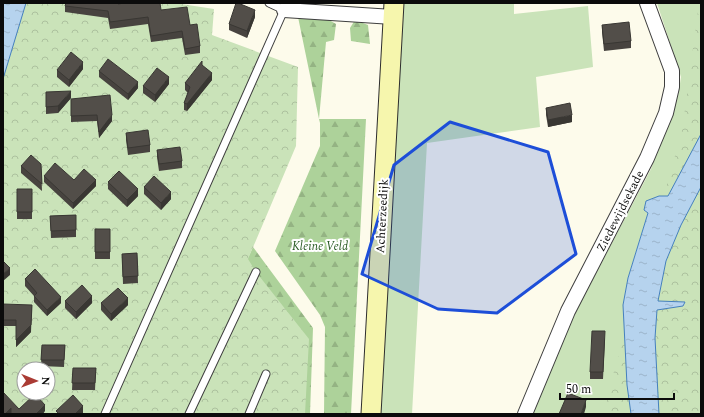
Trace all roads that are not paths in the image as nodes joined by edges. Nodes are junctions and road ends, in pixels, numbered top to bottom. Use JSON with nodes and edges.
{"nodes":[{"id":1,"x":268,"y":3,"type":"edge"},
{"id":2,"x":647,"y":3,"type":"edge"},
{"id":3,"x":284,"y":10,"type":"junction"},
{"id":4,"x":393,"y":10,"type":"edge"},
{"id":5,"x":256,"y":272,"type":"dead end"},
{"id":6,"x":266,"y":374,"type":"dead end"},
{"id":7,"x":105,"y":414,"type":"edge"},
{"id":8,"x":189,"y":414,"type":"edge"},
{"id":9,"x":249,"y":414,"type":"edge"},
{"id":10,"x":370,"y":414,"type":"edge"},
{"id":11,"x":525,"y":414,"type":"edge"}],
"edges":[{"from":1,"to":3,"type":"lane"},
{"from":2,"to":11,"type":"street","name":"Ziedewijdsekade"},
{"from":3,"to":4,"type":"street","name":"Achterzeedijk"},
{"from":3,"to":7,"type":"lane"},
{"from":4,"to":10,"type":"main road","name":"Achterzeedijk"},
{"from":5,"to":8,"type":"lane"},
{"from":6,"to":9,"type":"lane"}]}
